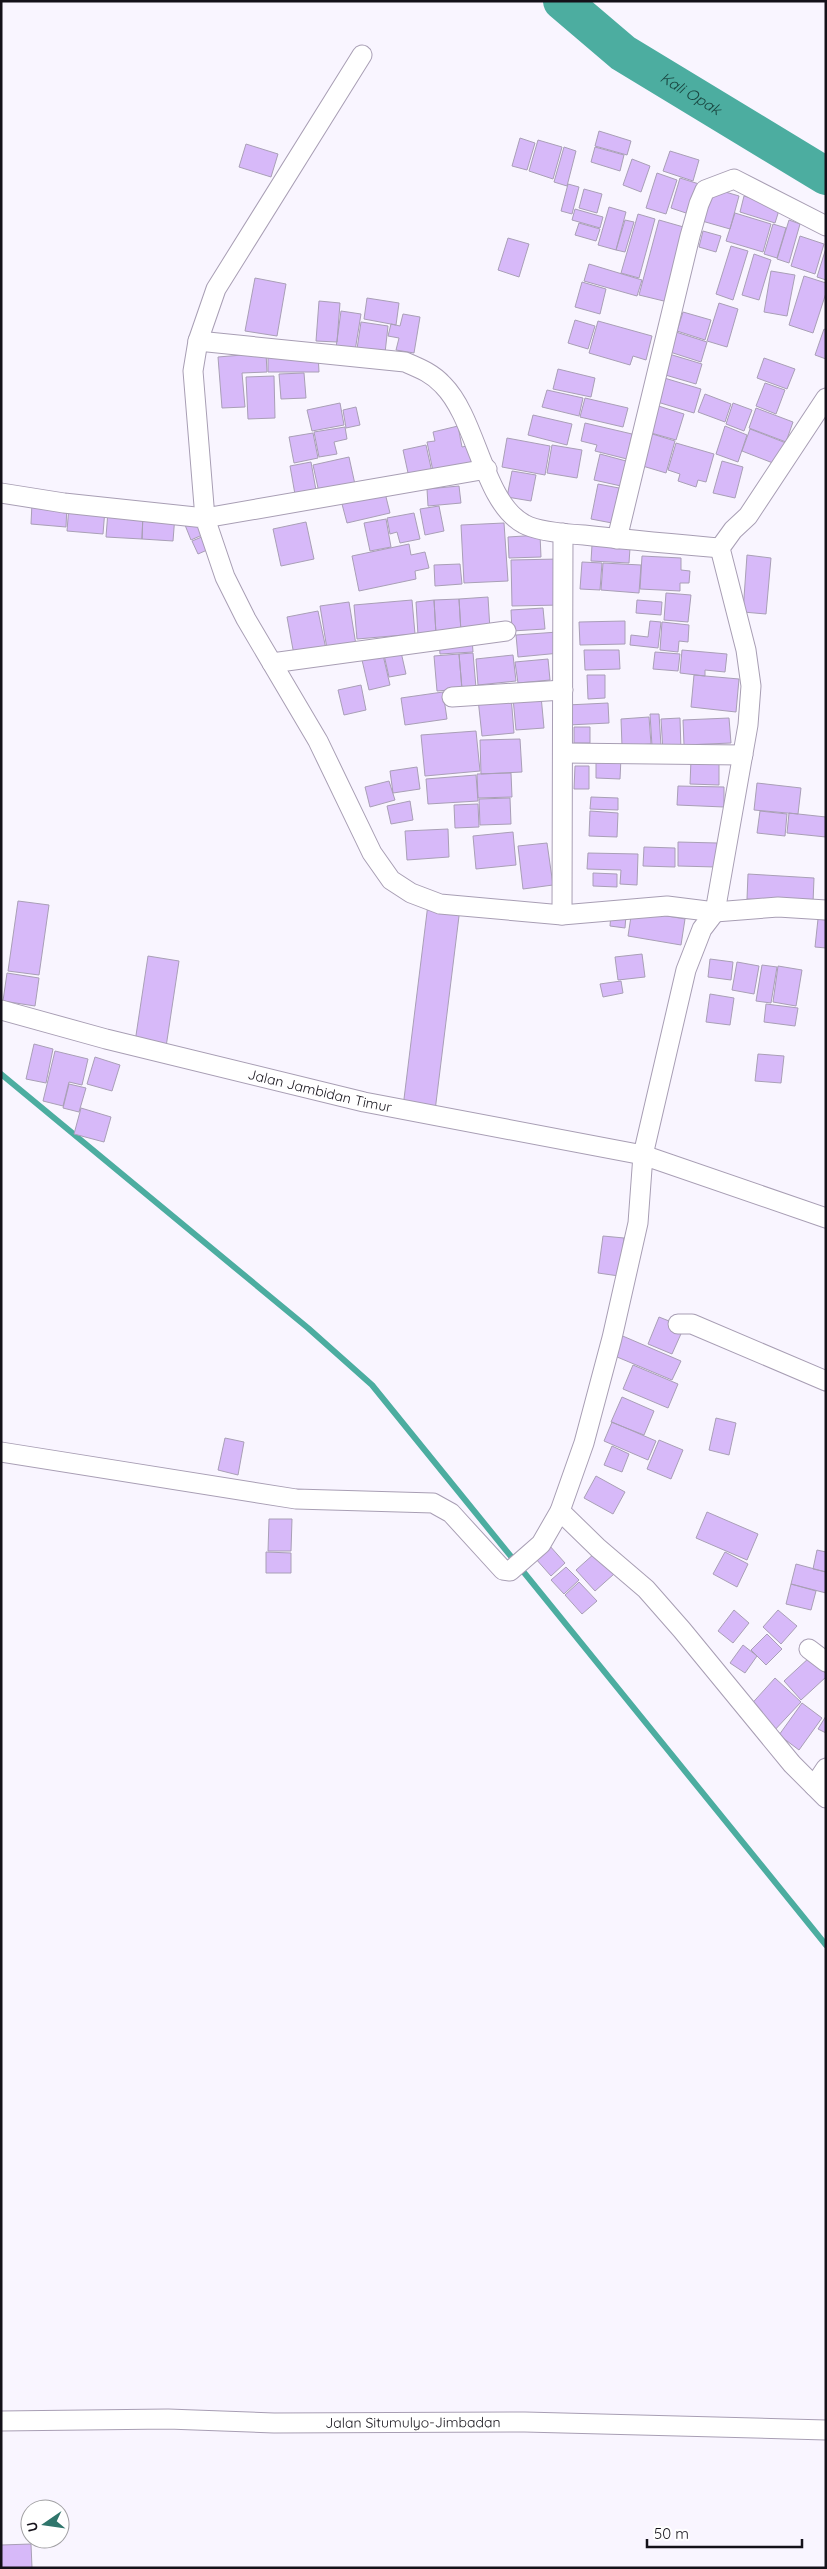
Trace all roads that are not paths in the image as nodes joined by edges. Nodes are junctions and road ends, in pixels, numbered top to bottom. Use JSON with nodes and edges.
{"nodes":[{"id":1,"x":362,"y":55,"type":"dead end"},
{"id":2,"x":826,"y":226,"type":"edge"},
{"id":3,"x":198,"y":341,"type":"junction"},
{"id":4,"x":826,"y":398,"type":"edge"},
{"id":5,"x":486,"y":469,"type":"junction"},
{"id":6,"x":1,"y":493,"type":"edge"},
{"id":7,"x":205,"y":518,"type":"junction"},
{"id":8,"x":563,"y":533,"type":"junction"},
{"id":9,"x":617,"y":539,"type":"junction"},
{"id":10,"x":720,"y":548,"type":"junction"},
{"id":11,"x":506,"y":631,"type":"dead end"},
{"id":12,"x":272,"y":663,"type":"junction"},
{"id":13,"x":563,"y":690,"type":"junction"},
{"id":14,"x":452,"y":697,"type":"dead end"},
{"id":15,"x":563,"y":753,"type":"junction"},
{"id":16,"x":743,"y":755,"type":"junction"},
{"id":17,"x":826,"y":910,"type":"edge"},
{"id":18,"x":715,"y":912,"type":"junction"},
{"id":19,"x":562,"y":915,"type":"junction"},
{"id":20,"x":1,"y":1010,"type":"edge"},
{"id":21,"x":643,"y":1154,"type":"junction"},
{"id":22,"x":826,"y":1218,"type":"edge"},
{"id":23,"x":678,"y":1324,"type":"dead end"},
{"id":24,"x":826,"y":1381,"type":"edge"},
{"id":25,"x":1,"y":1452,"type":"edge"},
{"id":26,"x":560,"y":1510,"type":"junction"},
{"id":27,"x":809,"y":1649,"type":"dead end"},
{"id":28,"x":826,"y":1662,"type":"edge"},
{"id":29,"x":826,"y":1768,"type":"edge"},
{"id":30,"x":820,"y":1792,"type":"edge"},
{"id":31,"x":1,"y":2421,"type":"edge"},
{"id":32,"x":826,"y":2430,"type":"edge"}],
"edges":[{"from":1,"to":3,"type":"street"},
{"from":2,"to":9,"type":"street"},
{"from":3,"to":5,"type":"street"},
{"from":3,"to":7,"type":"street"},
{"from":4,"to":10,"type":"street"},
{"from":5,"to":7,"type":"street"},
{"from":5,"to":8,"type":"street"},
{"from":6,"to":7,"type":"street"},
{"from":7,"to":12,"type":"street"},
{"from":8,"to":9,"type":"street"},
{"from":8,"to":13,"type":"street"},
{"from":9,"to":10,"type":"street"},
{"from":10,"to":16,"type":"street"},
{"from":11,"to":12,"type":"street"},
{"from":12,"to":19,"type":"street"},
{"from":13,"to":14,"type":"street"},
{"from":13,"to":15,"type":"street"},
{"from":15,"to":16,"type":"street"},
{"from":15,"to":19,"type":"street"},
{"from":16,"to":18,"type":"street"},
{"from":17,"to":18,"type":"street"},
{"from":18,"to":19,"type":"street"},
{"from":18,"to":21,"type":"street"},
{"from":20,"to":21,"type":"street","name":"Jalan Jambidan Timur"},
{"from":21,"to":22,"type":"street","name":"Jalan Jambidan Timur"},
{"from":21,"to":26,"type":"street"},
{"from":23,"to":24,"type":"street"},
{"from":25,"to":26,"type":"street"},
{"from":26,"to":30,"type":"street"},
{"from":27,"to":28,"type":"street"},
{"from":29,"to":30,"type":"street"},
{"from":31,"to":32,"type":"street","name":"Jalan Situmulyo-Jimbadan"}]}
